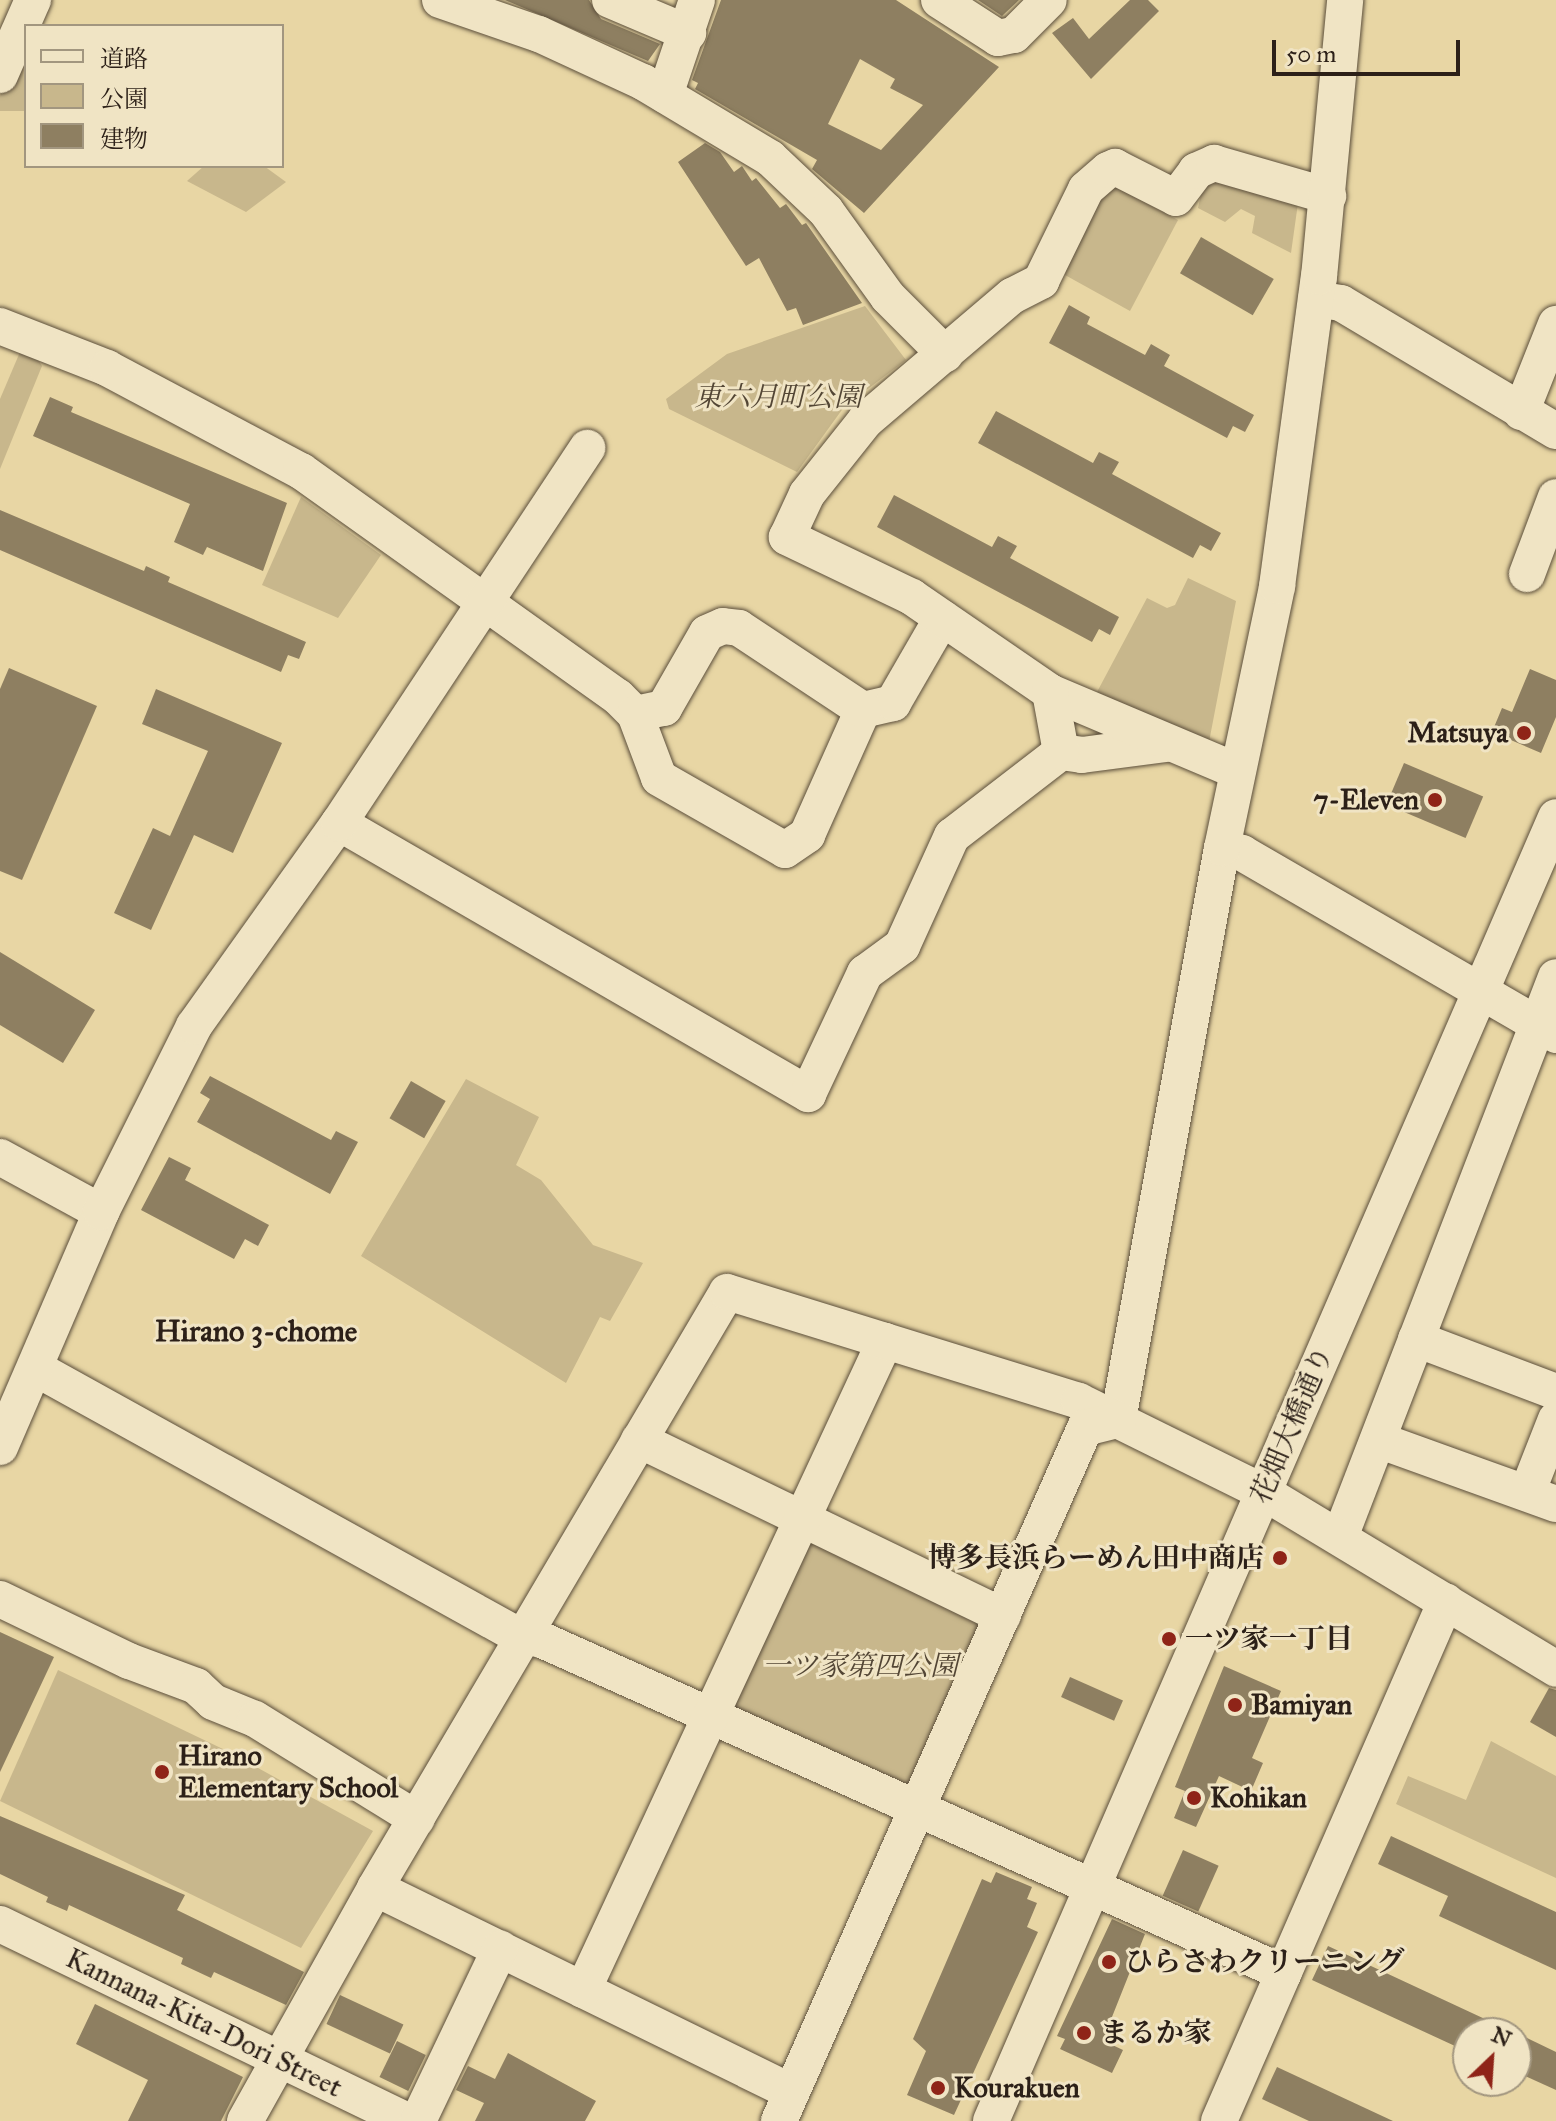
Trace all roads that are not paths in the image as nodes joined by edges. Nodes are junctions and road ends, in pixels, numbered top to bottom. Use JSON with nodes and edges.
{"nodes":[{"id":1,"x":33,"y":0,"type":"edge"},
{"id":2,"x":440,"y":0,"type":"edge"},
{"id":3,"x":610,"y":0,"type":"edge"},
{"id":4,"x":939,"y":0,"type":"edge"},
{"id":5,"x":1049,"y":0,"type":"edge"},
{"id":6,"x":1345,"y":0,"type":"edge"},
{"id":7,"x":692,"y":16,"type":"edge"},
{"id":8,"x":0,"y":75,"type":"edge"},
{"id":9,"x":665,"y":95,"type":"junction"},
{"id":10,"x":1328,"y":196,"type":"junction"},
{"id":11,"x":1316,"y":299,"type":"junction"},
{"id":12,"x":1556,"y":324,"type":"edge"},
{"id":13,"x":0,"y":326,"type":"edge"},
{"id":14,"x":945,"y":354,"type":"junction"},
{"id":15,"x":1521,"y":412,"type":"junction"},
{"id":16,"x":1556,"y":431,"type":"edge"},
{"id":17,"x":587,"y":448,"type":"dead end"},
{"id":18,"x":1556,"y":497,"type":"edge"},
{"id":19,"x":1527,"y":574,"type":"dead end"},
{"id":20,"x":487,"y":600,"type":"junction"},
{"id":21,"x":942,"y":618,"type":"junction"},
{"id":22,"x":1050,"y":692,"type":"junction"},
{"id":23,"x":863,"y":710,"type":"junction"},
{"id":24,"x":635,"y":714,"type":"junction"},
{"id":25,"x":1168,"y":743,"type":"junction"},
{"id":26,"x":1061,"y":752,"type":"junction"},
{"id":27,"x":1237,"y":771,"type":"junction"},
{"id":28,"x":1556,"y":817,"type":"edge"},
{"id":29,"x":339,"y":823,"type":"junction"},
{"id":30,"x":1222,"y":848,"type":"junction"},
{"id":31,"x":1556,"y":977,"type":"edge"},
{"id":32,"x":1480,"y":990,"type":"junction"},
{"id":33,"x":1547,"y":1030,"type":"edge"},
{"id":34,"x":0,"y":1157,"type":"edge"},
{"id":35,"x":101,"y":1212,"type":"junction"},
{"id":36,"x":1416,"y":1339,"type":"junction"},
{"id":37,"x":885,"y":1341,"type":"junction"},
{"id":38,"x":35,"y":1368,"type":"junction"},
{"id":39,"x":1556,"y":1392,"type":"edge"},
{"id":40,"x":1556,"y":1419,"type":"edge"},
{"id":41,"x":1118,"y":1420,"type":"junction"},
{"id":42,"x":639,"y":1440,"type":"junction"},
{"id":43,"x":1378,"y":1440,"type":"junction"},
{"id":44,"x":0,"y":1447,"type":"edge"},
{"id":45,"x":1263,"y":1492,"type":"junction"},
{"id":46,"x":1542,"y":1498,"type":"edge"},
{"id":47,"x":803,"y":1519,"type":"junction"},
{"id":48,"x":1340,"y":1537,"type":"junction"},
{"id":49,"x":0,"y":1599,"type":"edge"},
{"id":50,"x":1446,"y":1601,"type":"junction"},
{"id":51,"x":1003,"y":1616,"type":"junction"},
{"id":52,"x":525,"y":1636,"type":"junction"},
{"id":53,"x":1556,"y":1669,"type":"edge"},
{"id":54,"x":711,"y":1716,"type":"junction"},
{"id":55,"x":917,"y":1810,"type":"junction"},
{"id":56,"x":417,"y":1819,"type":"junction"},
{"id":57,"x":1092,"y":1886,"type":"junction"},
{"id":58,"x":375,"y":1888,"type":"junction"},
{"id":59,"x":0,"y":1924,"type":"edge"},
{"id":60,"x":500,"y":1949,"type":"junction"},
{"id":61,"x":1284,"y":1973,"type":"junction"},
{"id":62,"x":583,"y":1990,"type":"junction"},
{"id":63,"x":277,"y":2058,"type":"junction"},
{"id":64,"x":786,"y":2106,"type":"edge"},
{"id":65,"x":245,"y":2121,"type":"edge"},
{"id":66,"x":408,"y":2121,"type":"edge"},
{"id":67,"x":418,"y":2121,"type":"edge"},
{"id":68,"x":991,"y":2121,"type":"edge"},
{"id":69,"x":1219,"y":2121,"type":"edge"}],
"edges":[{"from":1,"to":8,"type":"street"},
{"from":2,"to":9,"type":"street"},
{"from":3,"to":7,"type":"street"},
{"from":4,"to":5,"type":"street"},
{"from":6,"to":10,"type":"street"},
{"from":7,"to":9,"type":"street"},
{"from":9,"to":14,"type":"street"},
{"from":10,"to":11,"type":"street"},
{"from":10,"to":14,"type":"street"},
{"from":11,"to":15,"type":"street"},
{"from":11,"to":27,"type":"street"},
{"from":12,"to":15,"type":"street"},
{"from":13,"to":20,"type":"street"},
{"from":14,"to":21,"type":"street"},
{"from":15,"to":16,"type":"street"},
{"from":17,"to":20,"type":"street"},
{"from":18,"to":19,"type":"street"},
{"from":20,"to":24,"type":"street"},
{"from":20,"to":29,"type":"street"},
{"from":21,"to":22,"type":"street"},
{"from":21,"to":23,"type":"street"},
{"from":22,"to":25,"type":"street"},
{"from":22,"to":26,"type":"street"},
{"from":23,"to":24,"type":"street"},
{"from":23,"to":24,"type":"street"},
{"from":25,"to":26,"type":"street"},
{"from":25,"to":27,"type":"street"},
{"from":26,"to":29,"type":"street"},
{"from":27,"to":30,"type":"street"},
{"from":28,"to":32,"type":"street","name":"花畑大橋通り"},
{"from":29,"to":35,"type":"street"},
{"from":30,"to":32,"type":"street"},
{"from":30,"to":41,"type":"street"},
{"from":31,"to":33,"type":"street"},
{"from":32,"to":33,"type":"street"},
{"from":32,"to":45,"type":"street","name":"花畑大橋通り"},
{"from":33,"to":36,"type":"street"},
{"from":34,"to":35,"type":"street"},
{"from":35,"to":38,"type":"street"},
{"from":36,"to":39,"type":"street"},
{"from":36,"to":43,"type":"street"},
{"from":37,"to":41,"type":"street"},
{"from":37,"to":42,"type":"street"},
{"from":37,"to":47,"type":"street"},
{"from":38,"to":44,"type":"street"},
{"from":38,"to":52,"type":"street"},
{"from":40,"to":46,"type":"street"},
{"from":41,"to":45,"type":"street"},
{"from":41,"to":51,"type":"street"},
{"from":42,"to":47,"type":"street"},
{"from":42,"to":52,"type":"street"},
{"from":43,"to":46,"type":"street"},
{"from":43,"to":48,"type":"street"},
{"from":45,"to":48,"type":"street"},
{"from":45,"to":57,"type":"street","name":"花畑大橋通り"},
{"from":47,"to":51,"type":"street"},
{"from":47,"to":54,"type":"street"},
{"from":48,"to":50,"type":"street"},
{"from":49,"to":56,"type":"street"},
{"from":50,"to":53,"type":"street"},
{"from":50,"to":61,"type":"street"},
{"from":51,"to":55,"type":"street"},
{"from":52,"to":54,"type":"street"},
{"from":52,"to":56,"type":"street"},
{"from":54,"to":55,"type":"street"},
{"from":54,"to":62,"type":"street"},
{"from":55,"to":57,"type":"street"},
{"from":55,"to":64,"type":"street"},
{"from":56,"to":58,"type":"street"},
{"from":57,"to":61,"type":"street"},
{"from":57,"to":68,"type":"street","name":"花畑大橋通り"},
{"from":58,"to":60,"type":"street"},
{"from":58,"to":63,"type":"street"},
{"from":59,"to":63,"type":"street","name":"Kannana-Kita-Dori Street"},
{"from":60,"to":62,"type":"street"},
{"from":60,"to":67,"type":"street"},
{"from":61,"to":69,"type":"street"},
{"from":62,"to":64,"type":"street"},
{"from":63,"to":65,"type":"street"},
{"from":63,"to":66,"type":"street","name":"Kannana-Kita-Dori Street"}]}
